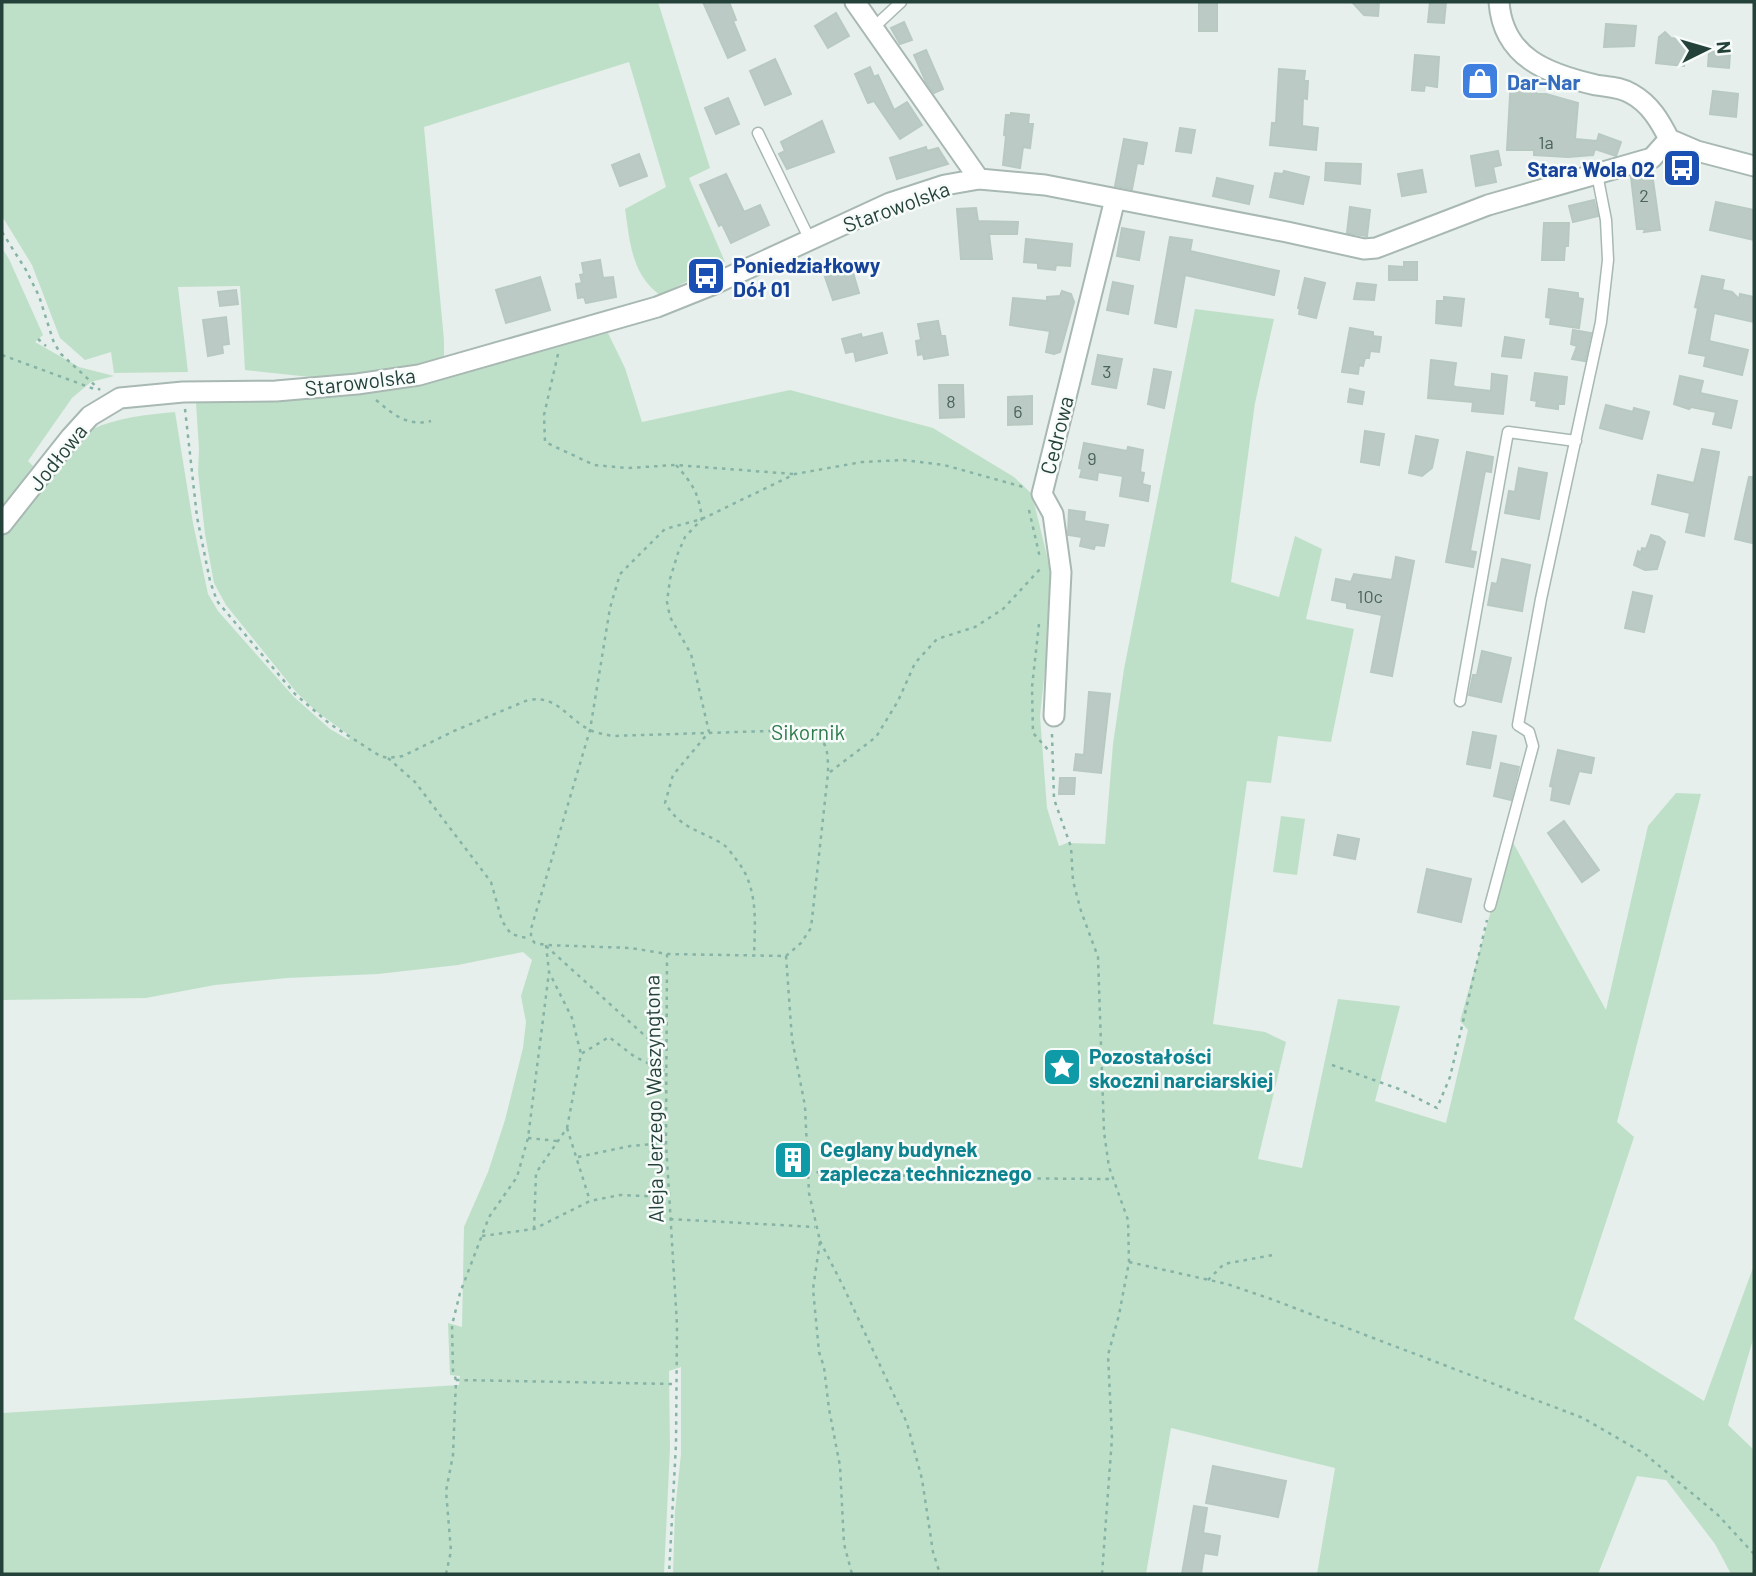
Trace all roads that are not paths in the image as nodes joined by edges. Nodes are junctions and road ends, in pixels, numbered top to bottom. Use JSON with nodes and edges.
{"nodes":[{"id":1,"x":855,"y":2,"type":"edge"},
{"id":2,"x":901,"y":2,"type":"edge"},
{"id":3,"x":1499,"y":2,"type":"edge"},
{"id":4,"x":873,"y":28,"type":"junction"},
{"id":5,"x":758,"y":133,"type":"dead end"},
{"id":6,"x":1669,"y":139,"type":"junction"},
{"id":7,"x":1754,"y":166,"type":"edge"},
{"id":8,"x":1597,"y":174,"type":"junction"},
{"id":9,"x":979,"y":179,"type":"junction"},
{"id":10,"x":1115,"y":199,"type":"junction"},
{"id":11,"x":810,"y":240,"type":"junction"},
{"id":12,"x":120,"y":398,"type":"joint"},
{"id":13,"x":1576,"y":441,"type":"junction"},
{"id":14,"x":2,"y":524,"type":"edge"},
{"id":15,"x":1460,"y":701,"type":"dead end"},
{"id":16,"x":1054,"y":716,"type":"dead end"},
{"id":17,"x":1490,"y":906,"type":"road end"}],
"edges":[{"from":1,"to":4,"type":"street"},
{"from":2,"to":4,"type":"lane"},
{"from":3,"to":6,"type":"street"},
{"from":4,"to":9,"type":"street"},
{"from":5,"to":11,"type":"lane"},
{"from":6,"to":7,"type":"street"},
{"from":6,"to":8,"type":"street","name":"Starowolska"},
{"from":8,"to":10,"type":"street","name":"Starowolska"},
{"from":8,"to":13,"type":"lane"},
{"from":9,"to":10,"type":"street","name":"Starowolska"},
{"from":9,"to":11,"type":"street","name":"Starowolska"},
{"from":10,"to":16,"type":"street","name":"Cedrowa"},
{"from":11,"to":12,"type":"street","name":"Starowolska"},
{"from":12,"to":14,"type":"street","name":"Jodłowa"},
{"from":13,"to":15,"type":"lane"},
{"from":13,"to":17,"type":"lane"}]}
